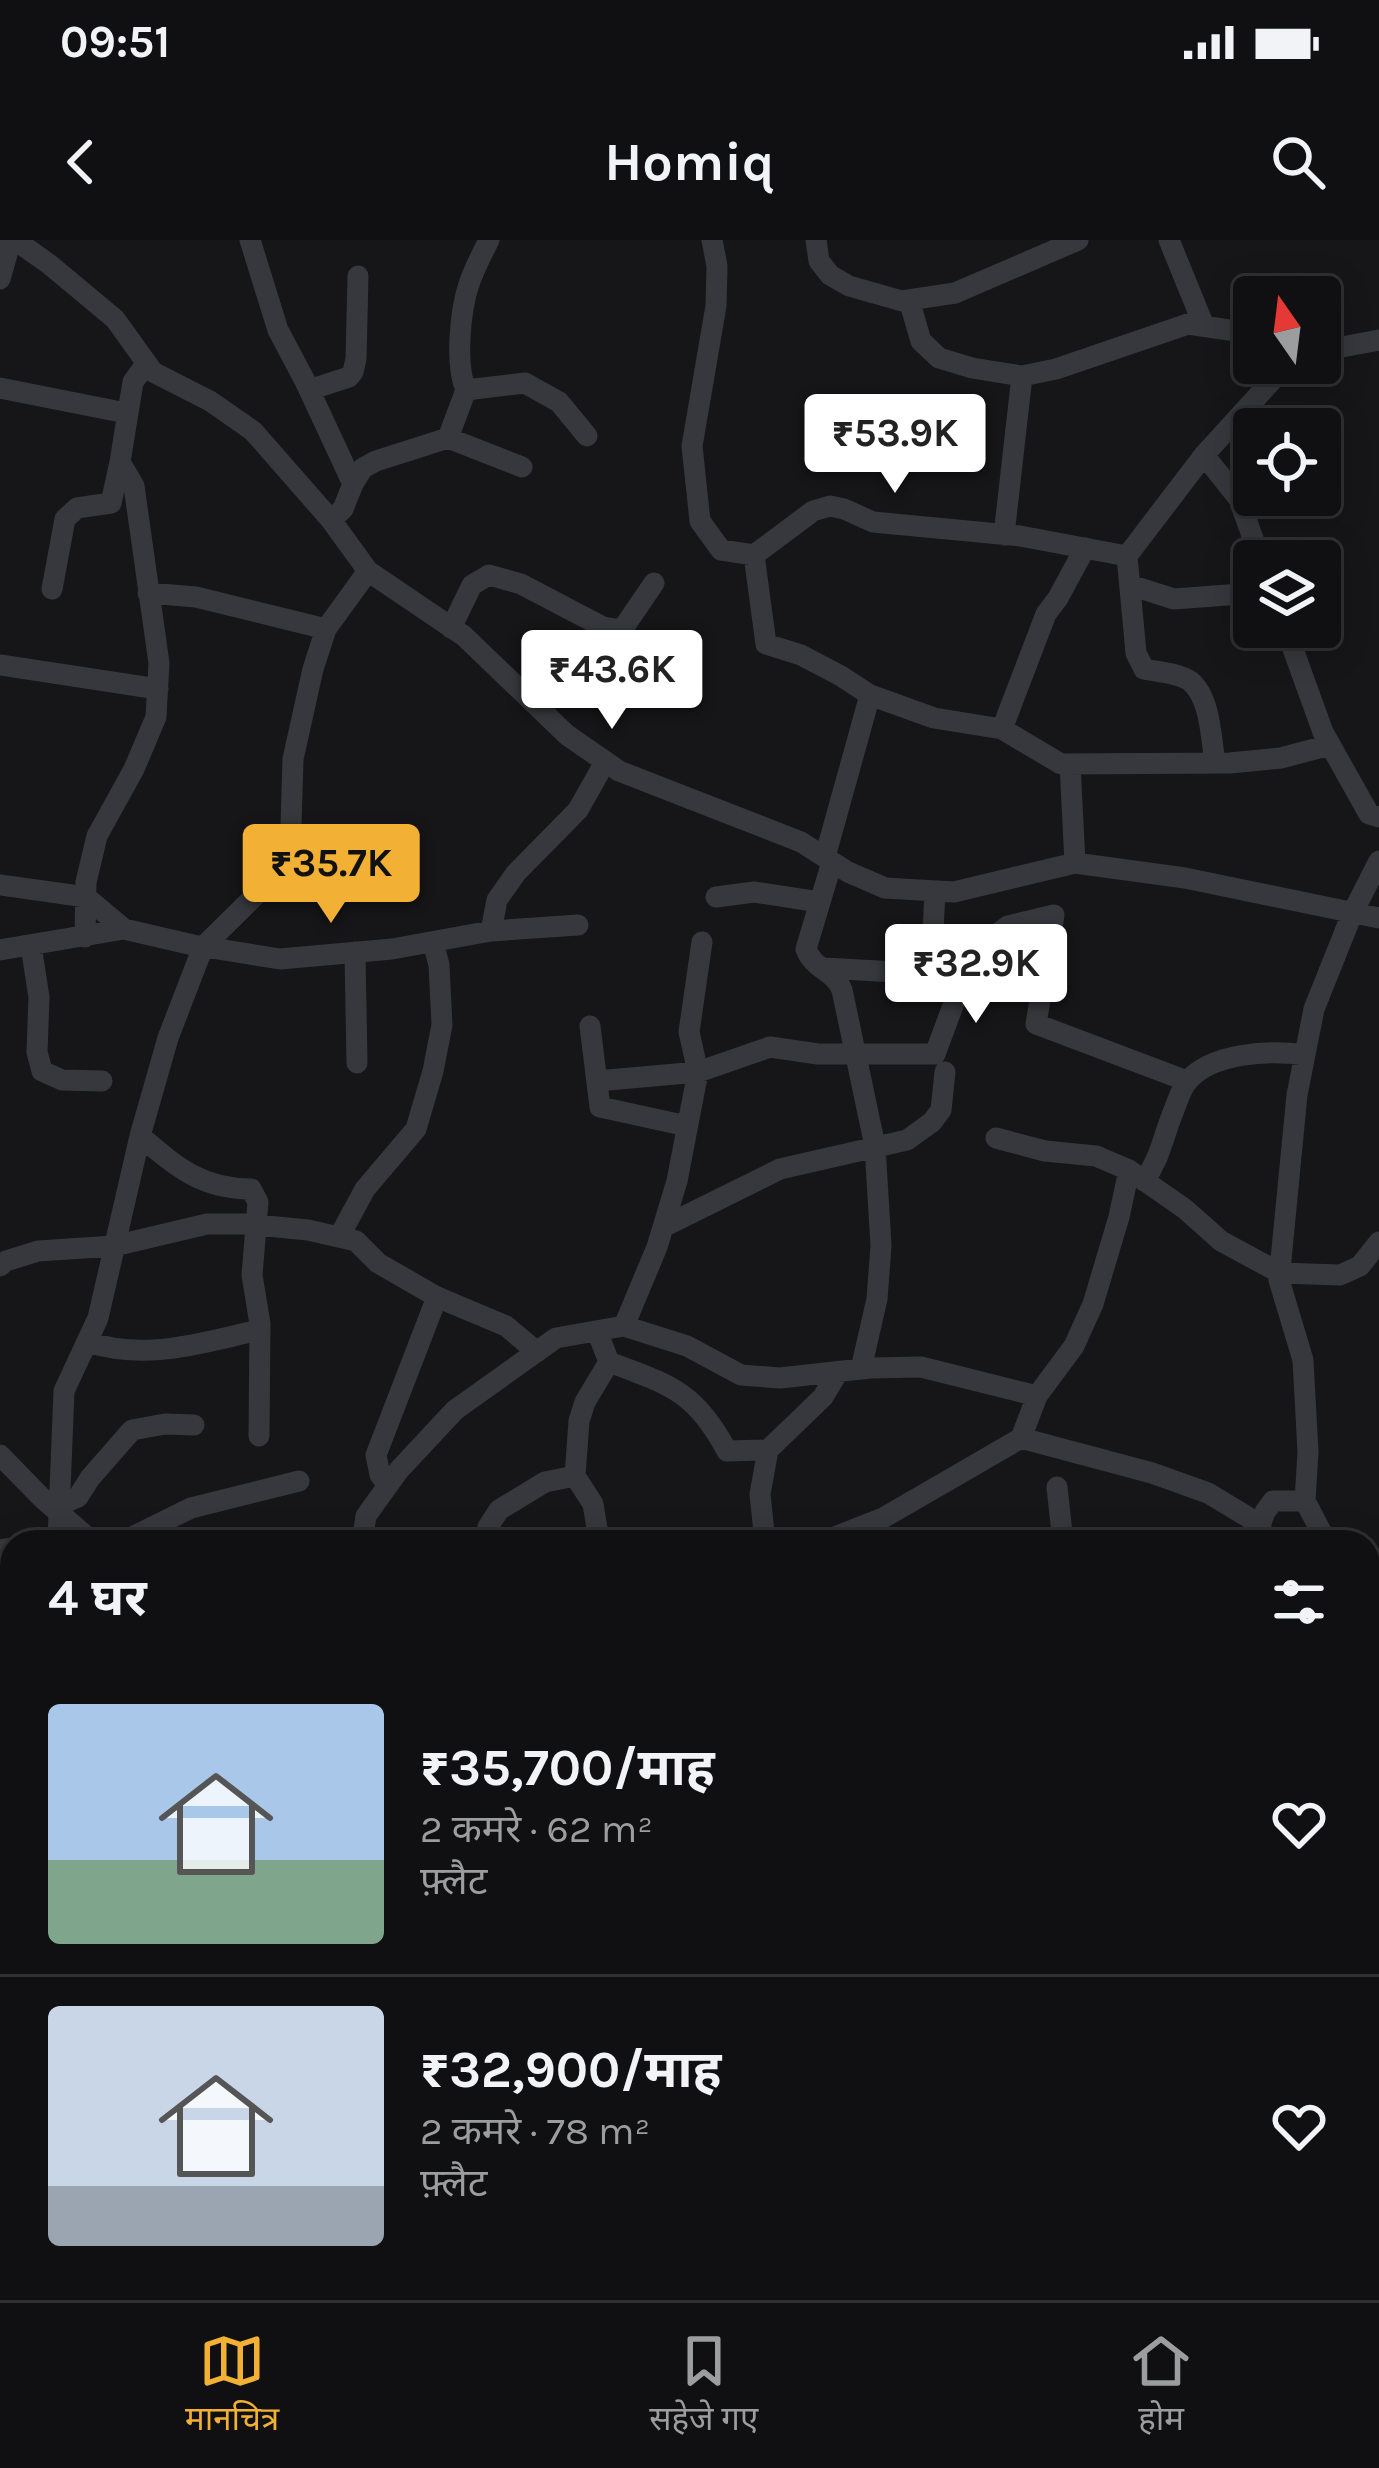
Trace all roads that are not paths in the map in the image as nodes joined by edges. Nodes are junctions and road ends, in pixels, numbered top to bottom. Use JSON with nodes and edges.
{"nodes":[{"id":1,"x":250,"y":240,"type":"edge"},
{"id":2,"x":489,"y":240,"type":"edge"},
{"id":3,"x":712,"y":240,"type":"edge"},
{"id":4,"x":816,"y":240,"type":"edge"},
{"id":5,"x":1078,"y":240,"type":"edge"},
{"id":6,"x":1169,"y":240,"type":"edge"},
{"id":7,"x":20,"y":242,"type":"edge"},
{"id":8,"x":358,"y":276,"type":"dead end"},
{"id":9,"x":0,"y":279,"type":"edge"},
{"id":10,"x":910,"y":300,"type":"junction"},
{"id":11,"x":1204,"y":326,"type":"junction"},
{"id":12,"x":1233,"y":331,"type":"edge"},
{"id":13,"x":1379,"y":340,"type":"edge"},
{"id":14,"x":1341,"y":347,"type":"edge"},
{"id":15,"x":146,"y":364,"type":"junction"},
{"id":16,"x":1022,"y":376,"type":"junction"},
{"id":17,"x":1268,"y":384,"type":"edge"},
{"id":18,"x":0,"y":388,"type":"edge"},
{"id":19,"x":309,"y":390,"type":"junction"},
{"id":20,"x":466,"y":390,"type":"junction"},
{"id":21,"x":126,"y":413,"type":"junction"},
{"id":22,"x":587,"y":436,"type":"dead end"},
{"id":23,"x":448,"y":438,"type":"junction"},
{"id":24,"x":1204,"y":455,"type":"junction"},
{"id":25,"x":120,"y":462,"type":"junction"},
{"id":26,"x":522,"y":467,"type":"dead end"},
{"id":27,"x":353,"y":484,"type":"junction"},
{"id":28,"x":331,"y":520,"type":"junction"},
{"id":29,"x":1004,"y":535,"type":"junction"},
{"id":30,"x":1254,"y":540,"type":"edge"},
{"id":31,"x":1085,"y":548,"type":"junction"},
{"id":32,"x":754,"y":555,"type":"junction"},
{"id":33,"x":1126,"y":556,"type":"junction"},
{"id":34,"x":368,"y":571,"type":"junction"},
{"id":35,"x":654,"y":583,"type":"dead end"},
{"id":36,"x":1130,"y":585,"type":"junction"},
{"id":37,"x":52,"y":589,"type":"dead end"},
{"id":38,"x":148,"y":593,"type":"junction"},
{"id":39,"x":1233,"y":595,"type":"edge"},
{"id":40,"x":451,"y":628,"type":"junction"},
{"id":41,"x":326,"y":629,"type":"junction"},
{"id":42,"x":1293,"y":648,"type":"edge"},
{"id":43,"x":0,"y":665,"type":"edge"},
{"id":44,"x":158,"y":689,"type":"junction"},
{"id":45,"x":870,"y":695,"type":"junction"},
{"id":46,"x":1002,"y":729,"type":"junction"},
{"id":47,"x":1330,"y":745,"type":"junction"},
{"id":48,"x":605,"y":762,"type":"junction"},
{"id":49,"x":1215,"y":763,"type":"junction"},
{"id":50,"x":1070,"y":764,"type":"junction"},
{"id":51,"x":1379,"y":817,"type":"edge"},
{"id":52,"x":829,"y":859,"type":"junction"},
{"id":53,"x":1379,"y":861,"type":"edge"},
{"id":54,"x":1076,"y":863,"type":"junction"},
{"id":55,"x":0,"y":885,"type":"edge"},
{"id":56,"x":935,"y":891,"type":"junction"},
{"id":57,"x":86,"y":897,"type":"junction"},
{"id":58,"x":716,"y":897,"type":"dead end"},
{"id":59,"x":819,"y":902,"type":"junction"},
{"id":60,"x":1352,"y":914,"type":"junction"},
{"id":61,"x":1379,"y":918,"type":"edge"},
{"id":62,"x":578,"y":925,"type":"dead end"},
{"id":63,"x":124,"y":929,"type":"junction"},
{"id":64,"x":491,"y":931,"type":"junction"},
{"id":65,"x":85,"y":937,"type":"junction"},
{"id":66,"x":433,"y":942,"type":"junction"},
{"id":67,"x":702,"y":942,"type":"dead end"},
{"id":68,"x":31,"y":946,"type":"junction"},
{"id":69,"x":202,"y":947,"type":"junction"},
{"id":70,"x":0,"y":950,"type":"edge"},
{"id":71,"x":355,"y":952,"type":"junction"},
{"id":72,"x":819,"y":968,"type":"junction"},
{"id":73,"x":966,"y":971,"type":"junction"},
{"id":74,"x":931,"y":974,"type":"junction"},
{"id":75,"x":590,"y":1026,"type":"dead end"},
{"id":76,"x":855,"y":1054,"type":"junction"},
{"id":77,"x":1305,"y":1055,"type":"junction"},
{"id":78,"x":357,"y":1063,"type":"dead end"},
{"id":79,"x":698,"y":1072,"type":"junction"},
{"id":80,"x":945,"y":1072,"type":"dead end"},
{"id":81,"x":596,"y":1081,"type":"junction"},
{"id":82,"x":1187,"y":1081,"type":"junction"},
{"id":83,"x":102,"y":1082,"type":"dead end"},
{"id":84,"x":687,"y":1126,"type":"junction"},
{"id":85,"x":140,"y":1136,"type":"junction"},
{"id":86,"x":996,"y":1138,"type":"dead end"},
{"id":87,"x":875,"y":1146,"type":"junction"},
{"id":88,"x":1137,"y":1176,"type":"junction"},
{"id":89,"x":256,"y":1225,"type":"junction"},
{"id":90,"x":663,"y":1227,"type":"junction"},
{"id":91,"x":339,"y":1237,"type":"junction"},
{"id":92,"x":1379,"y":1242,"type":"edge"},
{"id":93,"x":114,"y":1246,"type":"junction"},
{"id":94,"x":2,"y":1259,"type":"edge"},
{"id":95,"x":1280,"y":1273,"type":"junction"},
{"id":96,"x":437,"y":1297,"type":"junction"},
{"id":97,"x":624,"y":1326,"type":"junction"},
{"id":98,"x":260,"y":1330,"type":"junction"},
{"id":99,"x":597,"y":1331,"type":"junction"},
{"id":100,"x":87,"y":1342,"type":"junction"},
{"id":101,"x":537,"y":1352,"type":"junction"},
{"id":102,"x":609,"y":1362,"type":"junction"},
{"id":103,"x":861,"y":1369,"type":"junction"},
{"id":104,"x":838,"y":1372,"type":"junction"},
{"id":105,"x":1037,"y":1396,"type":"junction"},
{"id":106,"x":194,"y":1425,"type":"dead end"},
{"id":107,"x":259,"y":1436,"type":"dead end"},
{"id":108,"x":1021,"y":1438,"type":"junction"},
{"id":109,"x":768,"y":1450,"type":"junction"},
{"id":110,"x":0,"y":1456,"type":"edge"},
{"id":111,"x":575,"y":1476,"type":"junction"},
{"id":112,"x":298,"y":1481,"type":"dead end"},
{"id":113,"x":388,"y":1485,"type":"junction"},
{"id":114,"x":1057,"y":1487,"type":"dead end"},
{"id":115,"x":1305,"y":1501,"type":"junction"},
{"id":116,"x":59,"y":1508,"type":"junction"},
{"id":117,"x":54,"y":1530,"type":"edge"},
{"id":118,"x":79,"y":1530,"type":"edge"},
{"id":119,"x":148,"y":1530,"type":"edge"},
{"id":120,"x":364,"y":1530,"type":"edge"},
{"id":121,"x":488,"y":1530,"type":"edge"},
{"id":122,"x":597,"y":1530,"type":"edge"},
{"id":123,"x":764,"y":1530,"type":"edge"},
{"id":124,"x":854,"y":1530,"type":"edge"},
{"id":125,"x":1062,"y":1530,"type":"edge"},
{"id":126,"x":1253,"y":1530,"type":"edge"},
{"id":127,"x":1259,"y":1530,"type":"edge"},
{"id":128,"x":1320,"y":1530,"type":"edge"}],
"edges":[{"from":1,"to":19,"type":"street"},
{"from":2,"to":20,"type":"street"},
{"from":3,"to":32,"type":"street"},
{"from":4,"to":10,"type":"street"},
{"from":5,"to":10,"type":"street"},
{"from":6,"to":11,"type":"street"},
{"from":7,"to":9,"type":"street"},
{"from":7,"to":15,"type":"street"},
{"from":8,"to":19,"type":"street"},
{"from":10,"to":16,"type":"street"},
{"from":11,"to":12,"type":"street"},
{"from":11,"to":16,"type":"street"},
{"from":13,"to":14,"type":"street"},
{"from":15,"to":21,"type":"street"},
{"from":15,"to":28,"type":"street"},
{"from":16,"to":29,"type":"street"},
{"from":17,"to":24,"type":"street"},
{"from":18,"to":21,"type":"street"},
{"from":19,"to":27,"type":"street"},
{"from":20,"to":22,"type":"street"},
{"from":20,"to":23,"type":"street"},
{"from":21,"to":25,"type":"street"},
{"from":23,"to":26,"type":"street"},
{"from":23,"to":27,"type":"street"},
{"from":24,"to":30,"type":"street"},
{"from":24,"to":33,"type":"street"},
{"from":25,"to":37,"type":"street"},
{"from":25,"to":38,"type":"street"},
{"from":27,"to":28,"type":"street"},
{"from":28,"to":34,"type":"street"},
{"from":29,"to":31,"type":"street"},
{"from":29,"to":32,"type":"street"},
{"from":31,"to":33,"type":"street"},
{"from":31,"to":46,"type":"street"},
{"from":32,"to":45,"type":"street"},
{"from":33,"to":36,"type":"street"},
{"from":34,"to":40,"type":"street"},
{"from":34,"to":41,"type":"street"},
{"from":35,"to":40,"type":"street"},
{"from":36,"to":39,"type":"street"},
{"from":36,"to":49,"type":"street"},
{"from":38,"to":41,"type":"street"},
{"from":38,"to":44,"type":"street"},
{"from":40,"to":48,"type":"street"},
{"from":41,"to":69,"type":"street"},
{"from":42,"to":47,"type":"street"},
{"from":43,"to":44,"type":"street"},
{"from":44,"to":57,"type":"street"},
{"from":45,"to":46,"type":"street"},
{"from":45,"to":52,"type":"street"},
{"from":46,"to":50,"type":"street"},
{"from":47,"to":49,"type":"street"},
{"from":47,"to":51,"type":"street"},
{"from":48,"to":52,"type":"street"},
{"from":48,"to":64,"type":"street"},
{"from":49,"to":50,"type":"street"},
{"from":50,"to":54,"type":"street"},
{"from":52,"to":56,"type":"street"},
{"from":52,"to":59,"type":"street"},
{"from":53,"to":60,"type":"street"},
{"from":54,"to":56,"type":"street"},
{"from":54,"to":60,"type":"street"},
{"from":55,"to":57,"type":"street"},
{"from":56,"to":74,"type":"street"},
{"from":57,"to":63,"type":"street"},
{"from":57,"to":65,"type":"street"},
{"from":58,"to":59,"type":"street"},
{"from":59,"to":72,"type":"street"},
{"from":60,"to":61,"type":"street"},
{"from":60,"to":77,"type":"street"},
{"from":62,"to":64,"type":"street"},
{"from":63,"to":65,"type":"street"},
{"from":63,"to":69,"type":"street"},
{"from":64,"to":66,"type":"street"},
{"from":65,"to":68,"type":"street"},
{"from":66,"to":71,"type":"street"},
{"from":66,"to":91,"type":"street"},
{"from":67,"to":79,"type":"street"},
{"from":68,"to":70,"type":"street"},
{"from":68,"to":83,"type":"street"},
{"from":69,"to":71,"type":"street"},
{"from":69,"to":85,"type":"street"},
{"from":71,"to":78,"type":"street"},
{"from":72,"to":74,"type":"street"},
{"from":72,"to":76,"type":"street"},
{"from":73,"to":74,"type":"street"},
{"from":73,"to":76,"type":"street"},
{"from":73,"to":82,"type":"street"},
{"from":75,"to":81,"type":"street"},
{"from":76,"to":79,"type":"street"},
{"from":76,"to":87,"type":"street"},
{"from":77,"to":82,"type":"street"},
{"from":77,"to":95,"type":"street"},
{"from":79,"to":81,"type":"street"},
{"from":79,"to":84,"type":"street"},
{"from":80,"to":87,"type":"street"},
{"from":81,"to":84,"type":"street"},
{"from":82,"to":88,"type":"street"},
{"from":84,"to":90,"type":"street"},
{"from":85,"to":89,"type":"street"},
{"from":85,"to":93,"type":"street"},
{"from":86,"to":88,"type":"street"},
{"from":87,"to":90,"type":"street"},
{"from":87,"to":103,"type":"street"},
{"from":88,"to":95,"type":"street"},
{"from":88,"to":105,"type":"street"},
{"from":89,"to":91,"type":"street"},
{"from":89,"to":93,"type":"street"},
{"from":89,"to":98,"type":"street"},
{"from":90,"to":97,"type":"street"},
{"from":91,"to":96,"type":"street"},
{"from":92,"to":95,"type":"street"},
{"from":93,"to":94,"type":"street"},
{"from":93,"to":100,"type":"street"},
{"from":95,"to":115,"type":"street"},
{"from":96,"to":101,"type":"street"},
{"from":96,"to":113,"type":"street"},
{"from":97,"to":99,"type":"street"},
{"from":97,"to":104,"type":"street"},
{"from":98,"to":100,"type":"street"},
{"from":98,"to":107,"type":"street"},
{"from":99,"to":101,"type":"street"},
{"from":99,"to":102,"type":"street"},
{"from":100,"to":116,"type":"street"},
{"from":101,"to":113,"type":"street"},
{"from":102,"to":109,"type":"street"},
{"from":102,"to":111,"type":"street"},
{"from":103,"to":104,"type":"street"},
{"from":103,"to":105,"type":"street"},
{"from":104,"to":109,"type":"street"},
{"from":105,"to":108,"type":"street"},
{"from":106,"to":116,"type":"street"},
{"from":108,"to":124,"type":"street"},
{"from":108,"to":126,"type":"street"},
{"from":109,"to":123,"type":"street"},
{"from":110,"to":116,"type":"street"},
{"from":111,"to":121,"type":"street"},
{"from":111,"to":122,"type":"street"},
{"from":112,"to":119,"type":"street"},
{"from":113,"to":120,"type":"street"},
{"from":114,"to":125,"type":"street"},
{"from":115,"to":127,"type":"street"},
{"from":115,"to":128,"type":"street"},
{"from":116,"to":117,"type":"street"},
{"from":116,"to":118,"type":"street"}]}
